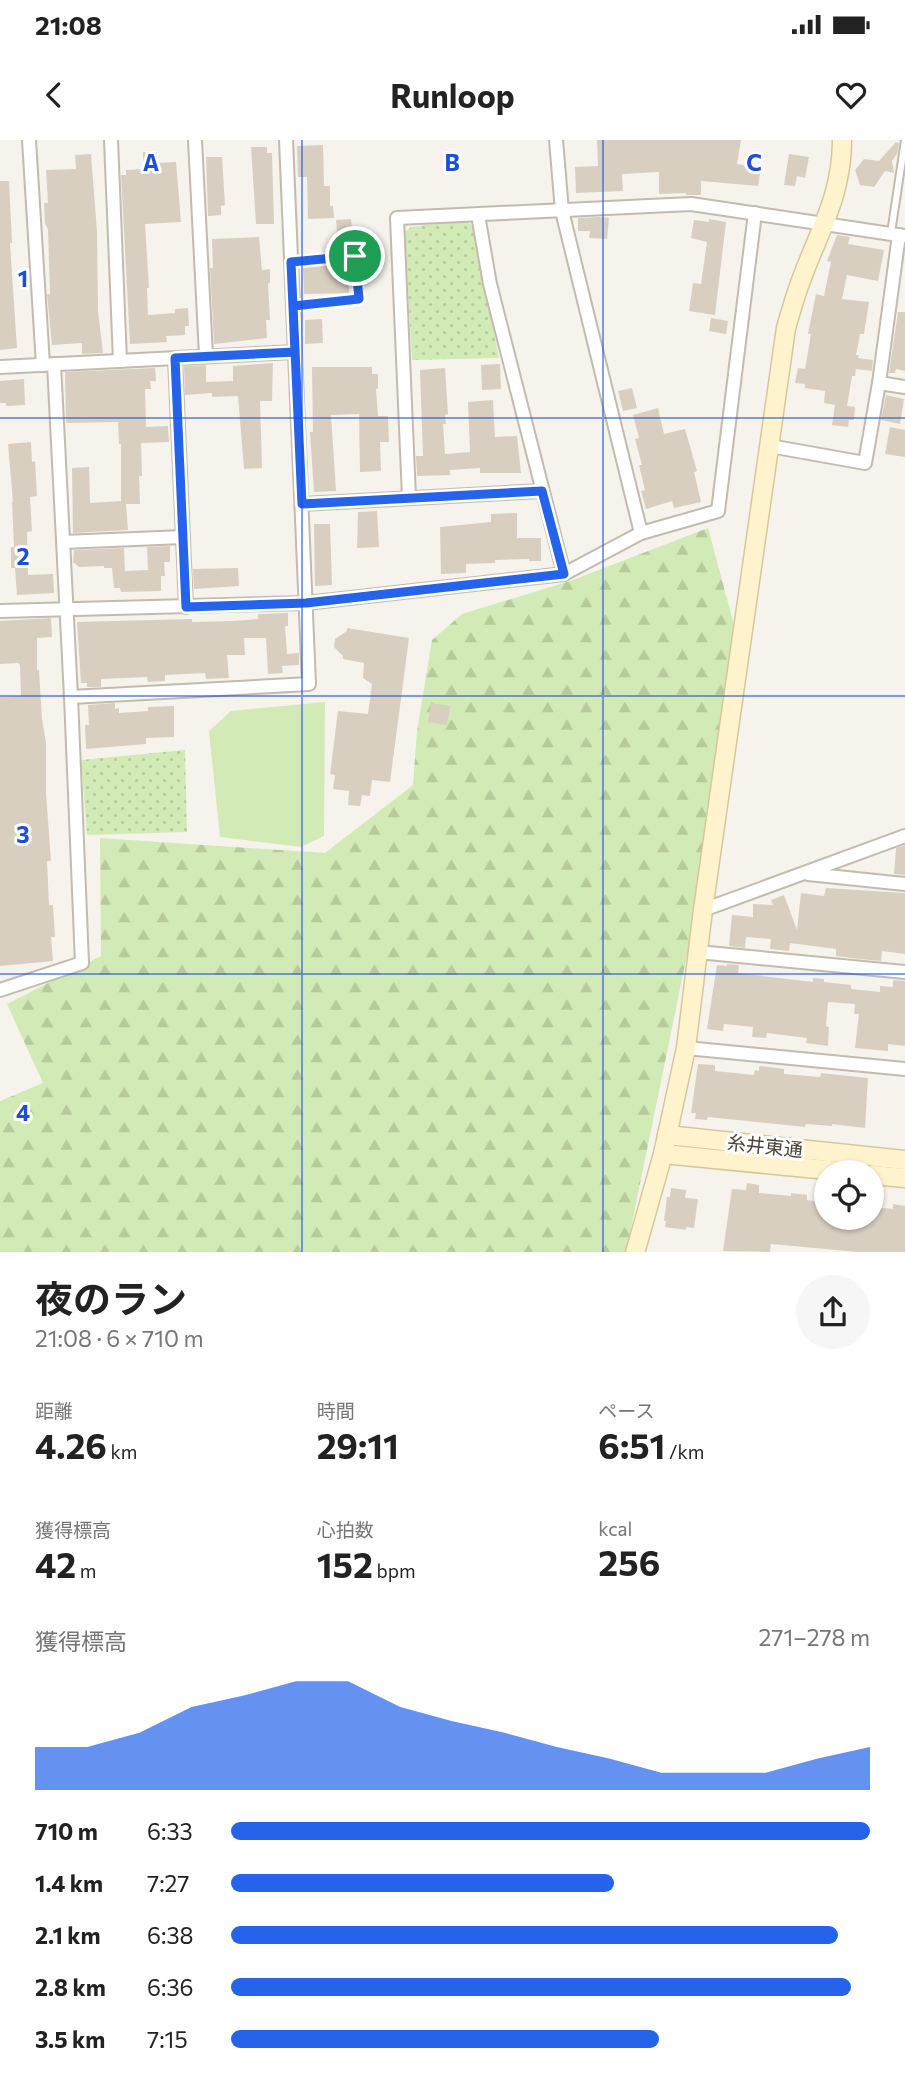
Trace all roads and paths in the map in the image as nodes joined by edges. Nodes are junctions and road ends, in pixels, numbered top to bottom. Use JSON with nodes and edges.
{"nodes":[{"id":1,"x":29,"y":140,"type":"edge"},
{"id":2,"x":111,"y":140,"type":"edge"},
{"id":3,"x":195,"y":140,"type":"edge"},
{"id":4,"x":286,"y":140,"type":"edge"},
{"id":5,"x":556,"y":140,"type":"edge"},
{"id":6,"x":842,"y":140,"type":"edge"},
{"id":7,"x":905,"y":140,"type":"edge"},
{"id":8,"x":562,"y":211,"type":"junction"},
{"id":9,"x":755,"y":213,"type":"junction"},
{"id":10,"x":478,"y":215,"type":"junction"},
{"id":11,"x":826,"y":224,"type":"junction"},
{"id":12,"x":898,"y":234,"type":"edge"},
{"id":13,"x":291,"y":262,"type":"junction"},
{"id":14,"x":293,"y":306,"type":"junction"},
{"id":15,"x":295,"y":352,"type":"junction"},
{"id":16,"x":206,"y":356,"type":"junction"},
{"id":17,"x":175,"y":358,"type":"junction"},
{"id":18,"x":121,"y":361,"type":"junction"},
{"id":19,"x":48,"y":364,"type":"junction"},
{"id":20,"x":0,"y":368,"type":"edge"},
{"id":21,"x":879,"y":383,"type":"junction"},
{"id":22,"x":905,"y":387,"type":"edge"},
{"id":23,"x":770,"y":446,"type":"junction"},
{"id":24,"x":542,"y":491,"type":"junction"},
{"id":25,"x":409,"y":497,"type":"junction"},
{"id":26,"x":302,"y":504,"type":"junction"},
{"id":27,"x":641,"y":533,"type":"junction"},
{"id":28,"x":183,"y":537,"type":"junction"},
{"id":29,"x":63,"y":542,"type":"junction"},
{"id":30,"x":564,"y":574,"type":"junction"},
{"id":31,"x":306,"y":603,"type":"junction"},
{"id":32,"x":186,"y":607,"type":"junction"},
{"id":33,"x":66,"y":610,"type":"junction"},
{"id":34,"x":0,"y":611,"type":"edge"},
{"id":35,"x":71,"y":697,"type":"junction"},
{"id":36,"x":905,"y":835,"type":"edge"},
{"id":37,"x":803,"y":874,"type":"junction"},
{"id":38,"x":905,"y":884,"type":"edge"},
{"id":39,"x":703,"y":910,"type":"junction"},
{"id":40,"x":698,"y":952,"type":"junction"},
{"id":41,"x":905,"y":972,"type":"edge"},
{"id":42,"x":0,"y":990,"type":"edge"},
{"id":43,"x":686,"y":1048,"type":"junction"},
{"id":44,"x":905,"y":1069,"type":"edge"},
{"id":45,"x":667,"y":1135,"type":"junction"},
{"id":46,"x":663,"y":1154,"type":"junction"},
{"id":47,"x":905,"y":1160,"type":"edge"},
{"id":48,"x":814,"y":1169,"type":"edge"},
{"id":49,"x":884,"y":1176,"type":"edge"},
{"id":50,"x":905,"y":1178,"type":"edge"},
{"id":51,"x":635,"y":1252,"type":"edge"}],
"edges":[{"from":1,"to":19,"type":"street"},
{"from":2,"to":18,"type":"street"},
{"from":3,"to":16,"type":"street"},
{"from":4,"to":13,"type":"street"},
{"from":5,"to":8,"type":"street"},
{"from":6,"to":11,"type":"street"},
{"from":7,"to":12,"type":"lane"},
{"from":8,"to":9,"type":"street"},
{"from":8,"to":10,"type":"street"},
{"from":8,"to":27,"type":"street"},
{"from":9,"to":11,"type":"street"},
{"from":9,"to":27,"type":"street"},
{"from":10,"to":24,"type":"street"},
{"from":10,"to":25,"type":"street"},
{"from":11,"to":12,"type":"street"},
{"from":11,"to":23,"type":"street"},
{"from":12,"to":21,"type":"street"},
{"from":13,"to":14,"type":"street"},
{"from":13,"to":14,"type":"lane"},
{"from":14,"to":15,"type":"street"},
{"from":15,"to":16,"type":"street"},
{"from":15,"to":26,"type":"street"},
{"from":16,"to":17,"type":"street"},
{"from":17,"to":18,"type":"street"},
{"from":17,"to":28,"type":"street"},
{"from":18,"to":19,"type":"street"},
{"from":19,"to":20,"type":"street"},
{"from":19,"to":29,"type":"street"},
{"from":21,"to":22,"type":"street"},
{"from":21,"to":23,"type":"street"},
{"from":23,"to":39,"type":"street"},
{"from":24,"to":25,"type":"street"},
{"from":24,"to":30,"type":"street"},
{"from":25,"to":26,"type":"street"},
{"from":26,"to":31,"type":"street"},
{"from":27,"to":30,"type":"street"},
{"from":28,"to":29,"type":"street"},
{"from":28,"to":32,"type":"street"},
{"from":29,"to":33,"type":"street"},
{"from":30,"to":31,"type":"street"},
{"from":31,"to":32,"type":"street"},
{"from":31,"to":35,"type":"street"},
{"from":32,"to":33,"type":"street"},
{"from":33,"to":34,"type":"street"},
{"from":33,"to":35,"type":"street"},
{"from":35,"to":42,"type":"street"},
{"from":36,"to":37,"type":"street"},
{"from":37,"to":38,"type":"street"},
{"from":37,"to":39,"type":"street"},
{"from":39,"to":40,"type":"street"},
{"from":40,"to":41,"type":"street"},
{"from":40,"to":43,"type":"street"},
{"from":43,"to":44,"type":"street"},
{"from":43,"to":45,"type":"street"},
{"from":45,"to":46,"type":"street"},
{"from":45,"to":47,"type":"street","name":"糸井東通"},
{"from":46,"to":48,"type":"street","name":"糸井東通"},
{"from":46,"to":51,"type":"street"},
{"from":49,"to":50,"type":"street"}]}
